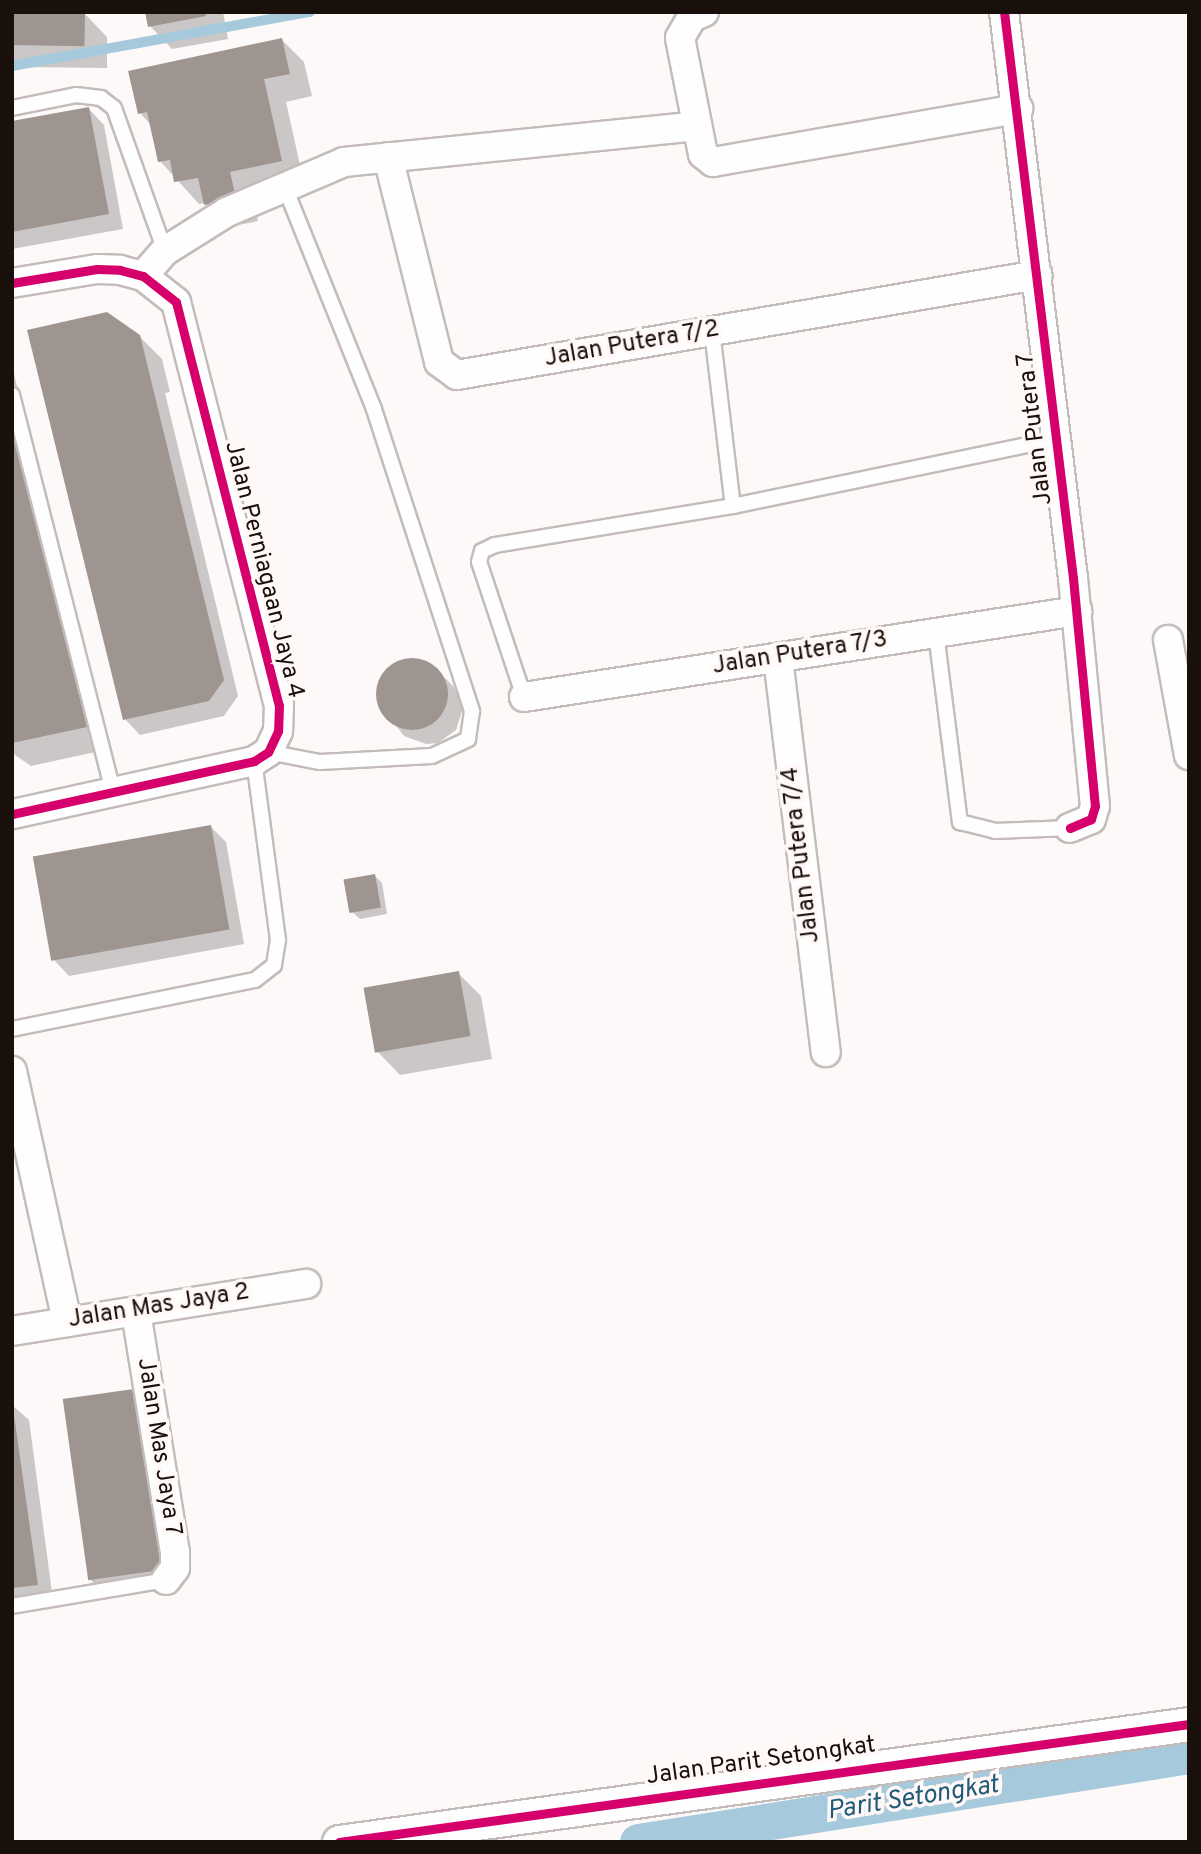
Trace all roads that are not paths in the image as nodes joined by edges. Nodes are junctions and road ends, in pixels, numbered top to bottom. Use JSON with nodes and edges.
{"nodes":[{"id":1,"x":704,"y":12,"type":"edge"},
{"id":2,"x":1004,"y":12,"type":"edge"},
{"id":3,"x":12,"y":108,"type":"edge"},
{"id":4,"x":1018,"y":109,"type":"junction"},
{"id":5,"x":697,"y":126,"type":"junction"},
{"id":6,"x":388,"y":158,"type":"junction"},
{"id":7,"x":284,"y":186,"type":"junction"},
{"id":8,"x":166,"y":251,"type":"junction"},
{"id":9,"x":1037,"y":275,"type":"junction"},
{"id":10,"x":143,"y":276,"type":"junction"},
{"id":11,"x":12,"y":283,"type":"edge"},
{"id":12,"x":712,"y":331,"type":"junction"},
{"id":13,"x":12,"y":395,"type":"edge"},
{"id":14,"x":1057,"y":439,"type":"junction"},
{"id":15,"x":733,"y":506,"type":"junction"},
{"id":16,"x":1077,"y":611,"type":"junction"},
{"id":17,"x":936,"y":633,"type":"junction"},
{"id":18,"x":1168,"y":640,"type":"dead end"},
{"id":19,"x":778,"y":658,"type":"junction"},
{"id":20,"x":524,"y":697,"type":"joint"},
{"id":21,"x":1189,"y":754,"type":"edge"},
{"id":22,"x":261,"y":756,"type":"junction"},
{"id":23,"x":114,"y":795,"type":"junction"},
{"id":24,"x":12,"y":814,"type":"edge"},
{"id":25,"x":1070,"y":828,"type":"joint"},
{"id":26,"x":12,"y":1029,"type":"edge"},
{"id":27,"x":826,"y":1052,"type":"dead end"},
{"id":28,"x":12,"y":1071,"type":"edge"},
{"id":29,"x":20,"y":1149,"type":"edge"},
{"id":30,"x":306,"y":1284,"type":"dead end"},
{"id":31,"x":136,"y":1312,"type":"junction"},
{"id":32,"x":67,"y":1322,"type":"junction"},
{"id":33,"x":12,"y":1331,"type":"edge"},
{"id":34,"x":166,"y":1580,"type":"joint"},
{"id":35,"x":12,"y":1606,"type":"edge"},
{"id":36,"x":1189,"y":1724,"type":"edge"},
{"id":37,"x":449,"y":1833,"type":"edge"},
{"id":38,"x":339,"y":1842,"type":"edge"}],
"edges":[{"from":1,"to":5,"type":"street"},
{"from":2,"to":4,"type":"street","name":"Jalan Putera 7"},
{"from":3,"to":8,"type":"lane"},
{"from":4,"to":5,"type":"street"},
{"from":4,"to":9,"type":"street","name":"Jalan Putera 7"},
{"from":5,"to":6,"type":"street"},
{"from":6,"to":7,"type":"street"},
{"from":6,"to":12,"type":"street","name":"Jalan Putera 7/2"},
{"from":7,"to":8,"type":"street"},
{"from":7,"to":22,"type":"lane"},
{"from":8,"to":10,"type":"street"},
{"from":9,"to":12,"type":"street","name":"Jalan Putera 7/2"},
{"from":9,"to":14,"type":"street","name":"Jalan Putera 7"},
{"from":10,"to":11,"type":"street"},
{"from":10,"to":22,"type":"street","name":"Jalan Perniagaan Jaya 4"},
{"from":12,"to":15,"type":"lane"},
{"from":13,"to":23,"type":"lane"},
{"from":14,"to":15,"type":"lane"},
{"from":14,"to":16,"type":"street","name":"Jalan Putera 7"},
{"from":15,"to":20,"type":"lane"},
{"from":16,"to":17,"type":"street","name":"Jalan Putera 7/3"},
{"from":16,"to":25,"type":"street","name":"Jalan Putera 7"},
{"from":17,"to":19,"type":"street","name":"Jalan Putera 7/3"},
{"from":17,"to":25,"type":"lane"},
{"from":18,"to":21,"type":"street"},
{"from":19,"to":20,"type":"street","name":"Jalan Putera 7/3"},
{"from":19,"to":27,"type":"street","name":"Jalan Putera 7/4"},
{"from":22,"to":23,"type":"street"},
{"from":22,"to":26,"type":"lane"},
{"from":23,"to":24,"type":"street"},
{"from":28,"to":29,"type":"street"},
{"from":29,"to":32,"type":"street"},
{"from":30,"to":31,"type":"street","name":"Jalan Mas Jaya 2"},
{"from":31,"to":32,"type":"street","name":"Jalan Mas Jaya 2"},
{"from":31,"to":34,"type":"street","name":"Jalan Mas Jaya 7"},
{"from":32,"to":33,"type":"street","name":"Jalan Mas Jaya 2"},
{"from":34,"to":35,"type":"lane"},
{"from":36,"to":37,"type":"street","name":"Jalan Parit Setongkat"},
{"from":37,"to":38,"type":"street","name":"Jalan Parit Setongkat"}]}
